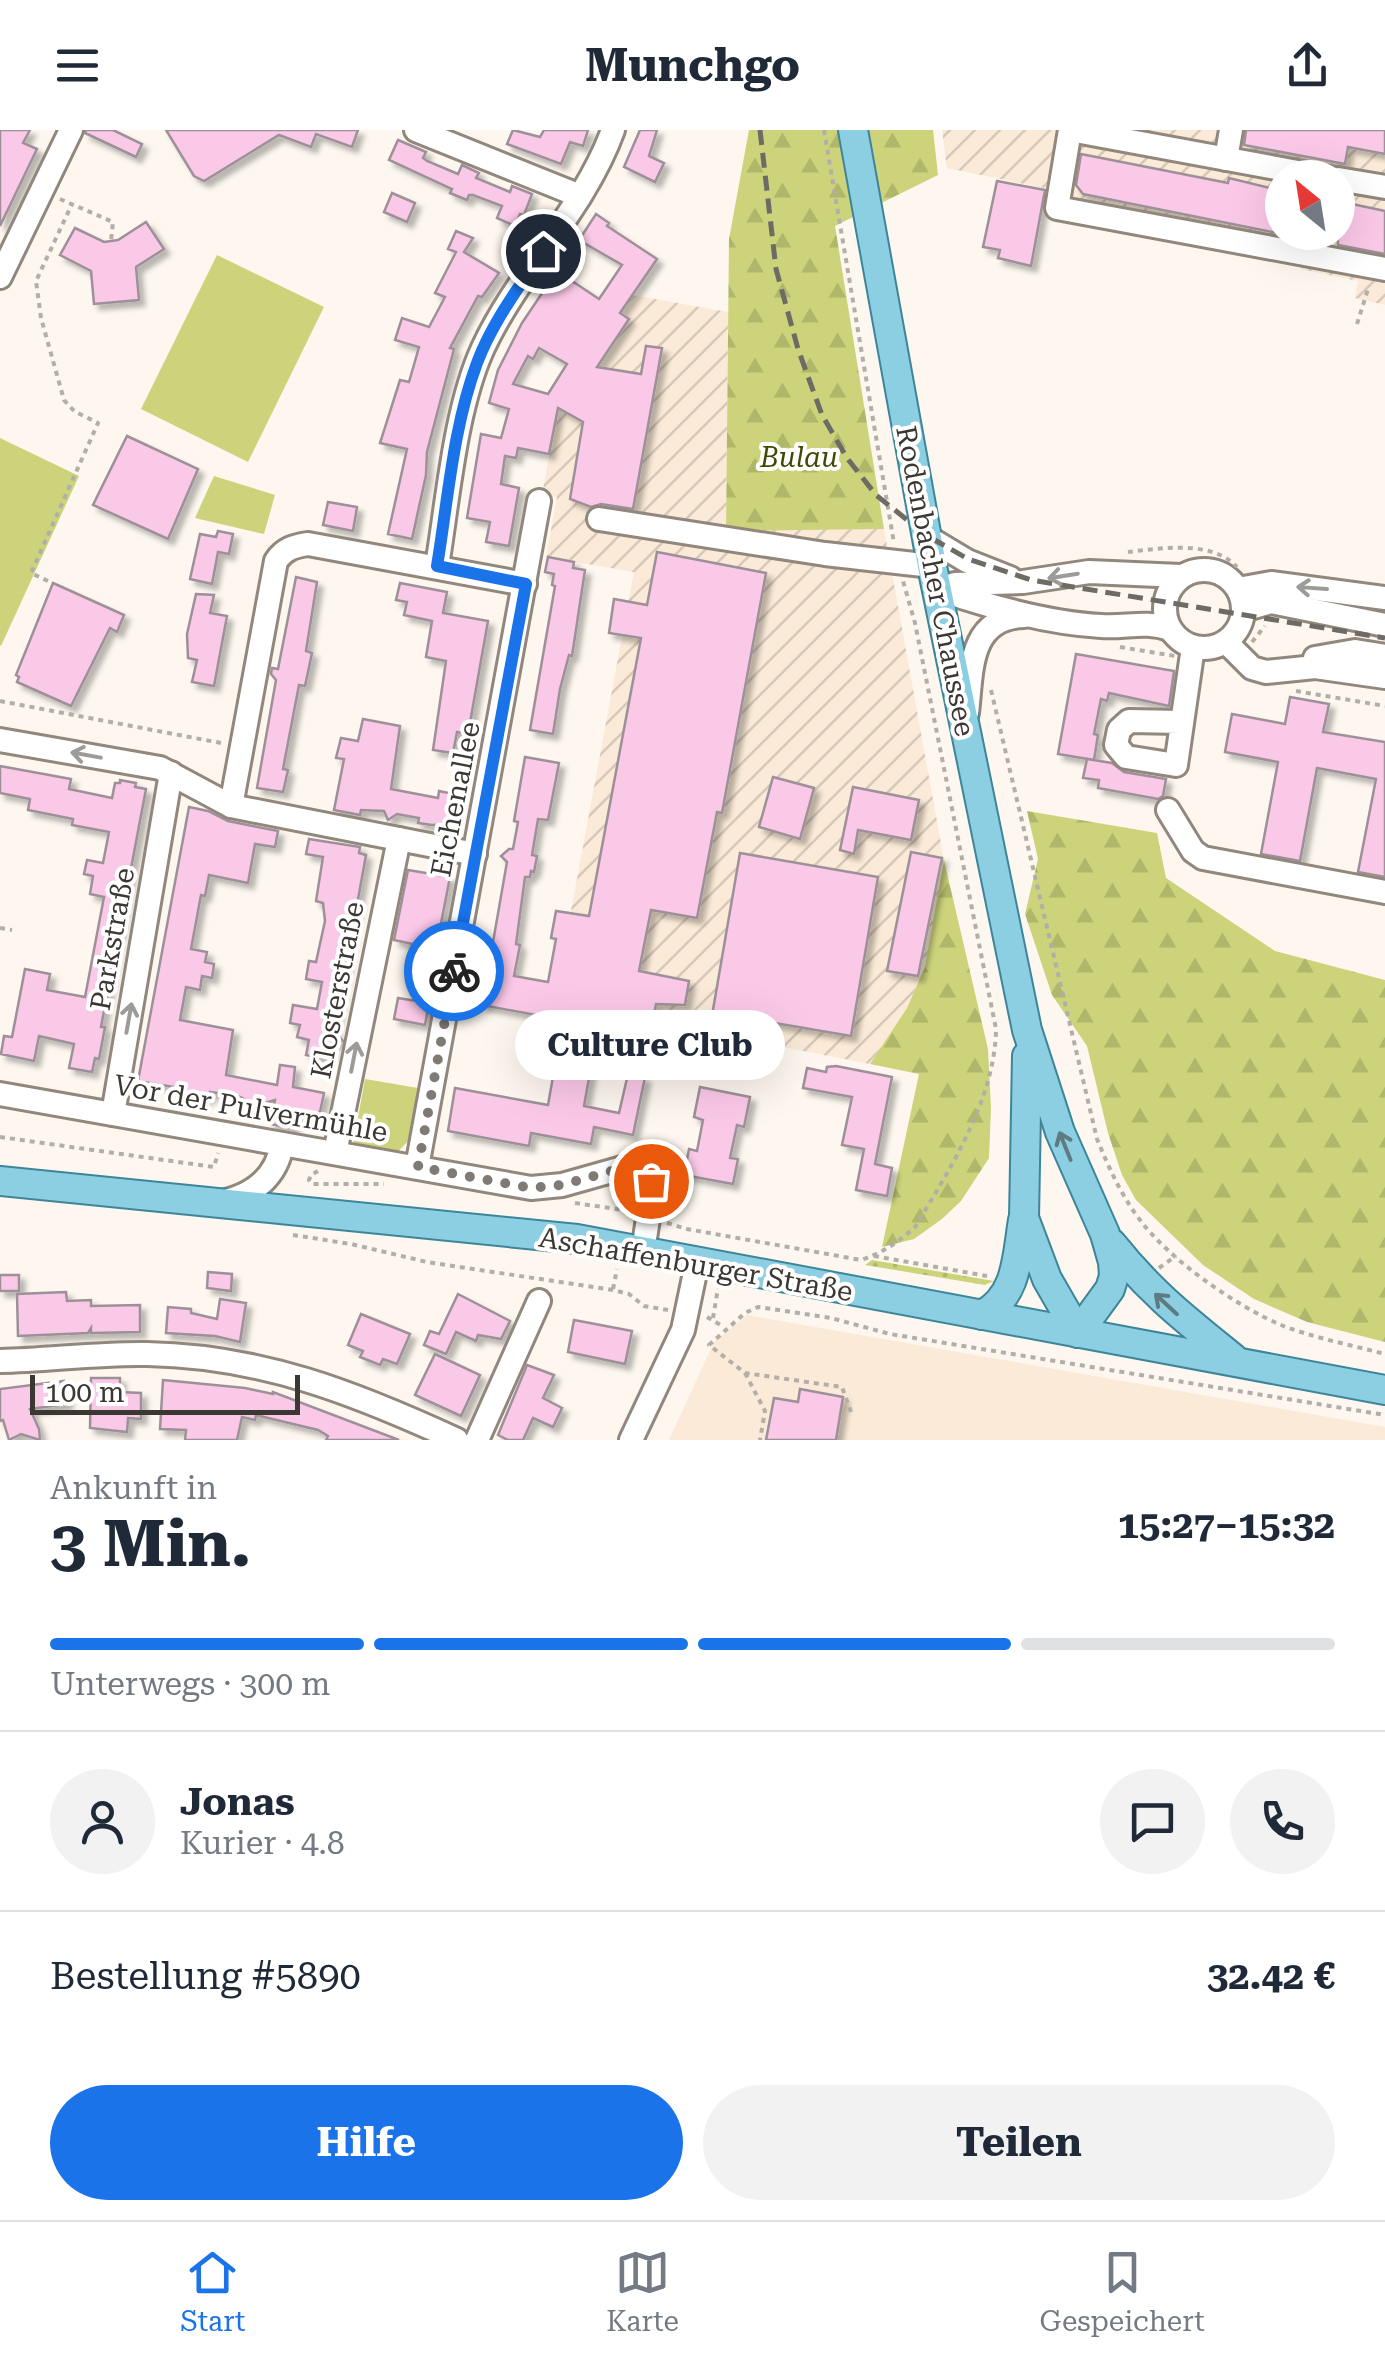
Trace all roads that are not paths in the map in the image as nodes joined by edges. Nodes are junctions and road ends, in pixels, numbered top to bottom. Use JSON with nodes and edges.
{"nodes":[{"id":1,"x":71,"y":130,"type":"edge"},
{"id":2,"x":416,"y":130,"type":"edge"},
{"id":3,"x":613,"y":130,"type":"edge"},
{"id":4,"x":853,"y":130,"type":"edge"},
{"id":5,"x":1070,"y":130,"type":"edge"},
{"id":6,"x":1231,"y":130,"type":"edge"},
{"id":7,"x":1226,"y":158,"type":"junction"},
{"id":8,"x":1265,"y":166,"type":"edge"},
{"id":9,"x":1355,"y":182,"type":"edge"},
{"id":10,"x":1385,"y":188,"type":"edge"},
{"id":11,"x":580,"y":196,"type":"junction"},
{"id":12,"x":1385,"y":269,"type":"edge"},
{"id":13,"x":0,"y":277,"type":"edge"},
{"id":14,"x":539,"y":500,"type":"dead end"},
{"id":15,"x":599,"y":519,"type":"dead end"},
{"id":16,"x":927,"y":538,"type":"junction"},
{"id":17,"x":437,"y":566,"type":"junction"},
{"id":18,"x":1181,"y":576,"type":"junction"},
{"id":19,"x":934,"y":578,"type":"junction"},
{"id":20,"x":1023,"y":582,"type":"junction"},
{"id":21,"x":526,"y":584,"type":"junction"},
{"id":22,"x":1385,"y":598,"type":"edge"},
{"id":23,"x":1038,"y":616,"type":"junction"},
{"id":24,"x":1237,"y":617,"type":"junction"},
{"id":25,"x":1385,"y":625,"type":"edge"},
{"id":26,"x":1170,"y":629,"type":"junction"},
{"id":27,"x":1193,"y":646,"type":"junction"},
{"id":28,"x":1385,"y":656,"type":"edge"},
{"id":29,"x":1385,"y":677,"type":"edge"},
{"id":30,"x":1181,"y":722,"type":"dead end"},
{"id":31,"x":965,"y":732,"type":"junction"},
{"id":32,"x":0,"y":740,"type":"edge"},
{"id":33,"x":171,"y":773,"type":"junction"},
{"id":34,"x":230,"y":806,"type":"junction"},
{"id":35,"x":1168,"y":810,"type":"dead end"},
{"id":36,"x":398,"y":839,"type":"junction"},
{"id":37,"x":475,"y":854,"type":"junction"},
{"id":38,"x":1385,"y":892,"type":"edge"},
{"id":39,"x":1028,"y":1030,"type":"junction"},
{"id":40,"x":0,"y":1094,"type":"edge"},
{"id":41,"x":112,"y":1114,"type":"junction"},
{"id":42,"x":282,"y":1144,"type":"junction"},
{"id":43,"x":331,"y":1160,"type":"junction"},
{"id":44,"x":418,"y":1167,"type":"junction"},
{"id":45,"x":0,"y":1181,"type":"edge"},
{"id":46,"x":222,"y":1202,"type":"junction"},
{"id":47,"x":1024,"y":1218,"type":"junction"},
{"id":48,"x":1105,"y":1234,"type":"junction"},
{"id":49,"x":643,"y":1251,"type":"junction"},
{"id":50,"x":697,"y":1263,"type":"junction"},
{"id":51,"x":538,"y":1301,"type":"dead end"},
{"id":52,"x":982,"y":1315,"type":"junction"},
{"id":53,"x":1078,"y":1332,"type":"junction"},
{"id":54,"x":0,"y":1361,"type":"edge"},
{"id":55,"x":1238,"y":1362,"type":"junction"},
{"id":56,"x":1385,"y":1390,"type":"edge"},
{"id":57,"x":457,"y":1440,"type":"edge"},
{"id":58,"x":476,"y":1440,"type":"edge"},
{"id":59,"x":631,"y":1440,"type":"edge"}],
"edges":[{"from":1,"to":13,"type":"street"},
{"from":2,"to":11,"type":"street"},
{"from":3,"to":11,"type":"street"},
{"from":4,"to":16,"type":"main road","name":"Rodenbacher Chaussee"},
{"from":5,"to":7,"type":"street"},
{"from":5,"to":12,"type":"street"},
{"from":6,"to":7,"type":"street"},
{"from":7,"to":8,"type":"street"},
{"from":9,"to":10,"type":"street"},
{"from":11,"to":17,"type":"street"},
{"from":14,"to":21,"type":"street","name":"Eichenallee"},
{"from":15,"to":19,"type":"street"},
{"from":16,"to":19,"type":"main road","name":"Rodenbacher Chaussee"},
{"from":16,"to":20,"type":"street"},
{"from":17,"to":21,"type":"street"},
{"from":17,"to":34,"type":"street"},
{"from":18,"to":20,"type":"street","one_way":true},
{"from":18,"to":24,"type":"street"},
{"from":18,"to":26,"type":"street"},
{"from":19,"to":20,"type":"street"},
{"from":19,"to":23,"type":"street"},
{"from":19,"to":31,"type":"main road","name":"Rodenbacher Chaussee"},
{"from":21,"to":37,"type":"street","name":"Eichenallee"},
{"from":22,"to":24,"type":"street","one_way":true},
{"from":23,"to":26,"type":"street"},
{"from":23,"to":31,"type":"street"},
{"from":24,"to":25,"type":"street"},
{"from":24,"to":27,"type":"street"},
{"from":24,"to":28,"type":"street"},
{"from":24,"to":29,"type":"street"},
{"from":26,"to":27,"type":"street"},
{"from":27,"to":30,"type":"street"},
{"from":31,"to":39,"type":"main road","name":"Rodenbacher Chaussee"},
{"from":33,"to":32,"type":"street","one_way":true},
{"from":33,"to":34,"type":"street"},
{"from":41,"to":33,"type":"street","name":"Parkstraße","one_way":true},
{"from":34,"to":36,"type":"street"},
{"from":35,"to":38,"type":"street"},
{"from":36,"to":37,"type":"street"},
{"from":43,"to":36,"type":"street","name":"Klosterstraße","one_way":true},
{"from":37,"to":44,"type":"street","name":"Eichenallee"},
{"from":39,"to":47,"type":"main road"},
{"from":48,"to":39,"type":"main road","one_way":true},
{"from":40,"to":41,"type":"street","name":"Vor der Pulvermühle"},
{"from":41,"to":42,"type":"street","name":"Vor der Pulvermühle"},
{"from":42,"to":43,"type":"street","name":"Vor der Pulvermühle"},
{"from":42,"to":46,"type":"street"},
{"from":43,"to":44,"type":"street","name":"Vor der Pulvermühle"},
{"from":44,"to":49,"type":"street","name":"Vor der Pulvermühle"},
{"from":45,"to":46,"type":"main road","name":"Aschaffenburger Straße"},
{"from":46,"to":49,"type":"main road","name":"Aschaffenburger Straße"},
{"from":47,"to":52,"type":"main road"},
{"from":47,"to":53,"type":"main road"},
{"from":48,"to":53,"type":"main road"},
{"from":55,"to":48,"type":"main road","one_way":true},
{"from":49,"to":50,"type":"main road","name":"Aschaffenburger Straße"},
{"from":50,"to":52,"type":"main road","name":"Aschaffenburger Straße"},
{"from":50,"to":59,"type":"street"},
{"from":51,"to":58,"type":"street"},
{"from":52,"to":53,"type":"main road","name":"Aschaffenburger Straße"},
{"from":53,"to":55,"type":"main road","name":"Aschaffenburger Straße"},
{"from":54,"to":57,"type":"street"},
{"from":55,"to":56,"type":"main road","name":"Aschaffenburger Straße"}]}
